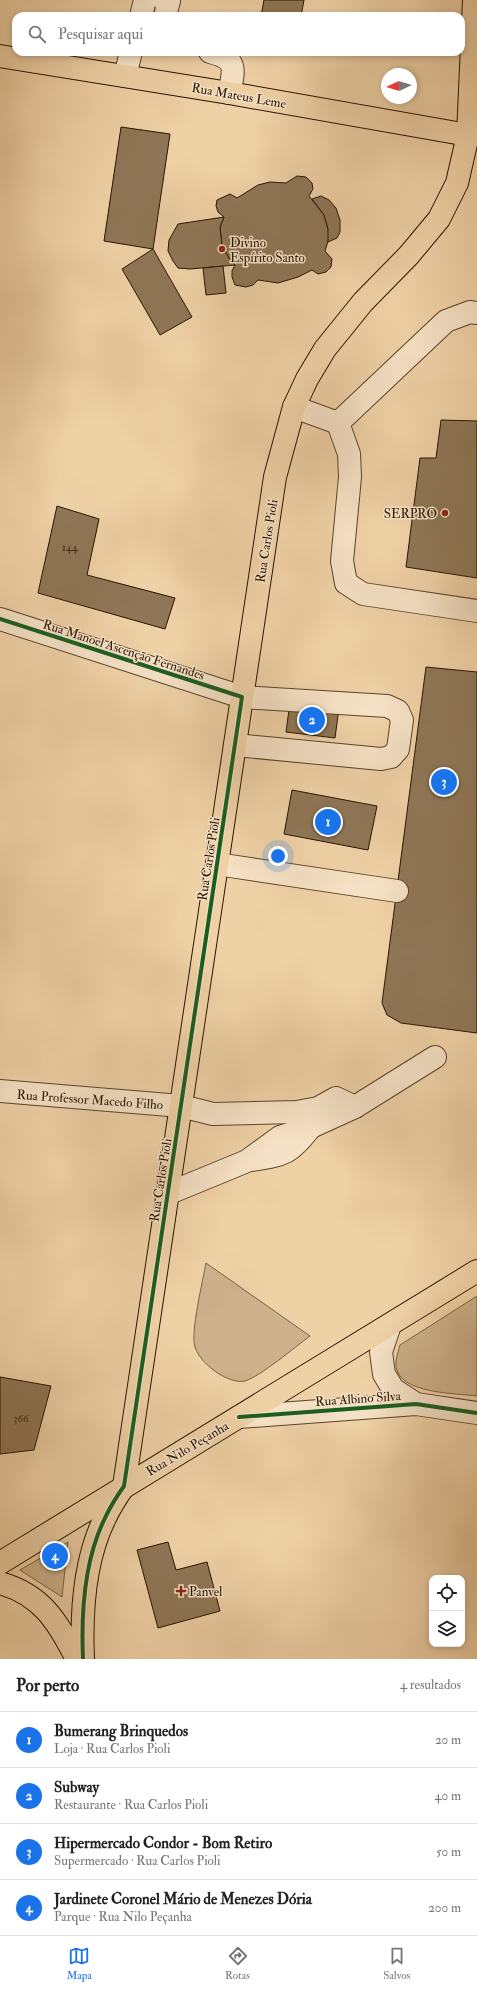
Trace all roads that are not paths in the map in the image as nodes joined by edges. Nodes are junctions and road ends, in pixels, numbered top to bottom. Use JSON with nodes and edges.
{"nodes":[{"id":1,"x":145,"y":0,"type":"edge"},
{"id":2,"x":474,"y":0,"type":"edge"},
{"id":3,"x":142,"y":12,"type":"edge"},
{"id":4,"x":0,"y":56,"type":"edge"},
{"id":5,"x":131,"y":56,"type":"edge"},
{"id":6,"x":224,"y":56,"type":"edge"},
{"id":7,"x":125,"y":76,"type":"junction"},
{"id":8,"x":229,"y":93,"type":"junction"},
{"id":9,"x":472,"y":135,"type":"edge"},
{"id":10,"x":477,"y":313,"type":"edge"},
{"id":11,"x":294,"y":407,"type":"junction"},
{"id":12,"x":338,"y":423,"type":"junction"},
{"id":13,"x":477,"y":611,"type":"edge"},
{"id":14,"x":0,"y":620,"type":"edge"},
{"id":15,"x":242,"y":697,"type":"junction"},
{"id":16,"x":235,"y":745,"type":"junction"},
{"id":17,"x":217,"y":864,"type":"junction"},
{"id":18,"x":397,"y":891,"type":"dead end"},
{"id":19,"x":435,"y":1057,"type":"dead end"},
{"id":20,"x":0,"y":1092,"type":"edge"},
{"id":21,"x":346,"y":1103,"type":"junction"},
{"id":22,"x":181,"y":1106,"type":"junction"},
{"id":23,"x":167,"y":1194,"type":"junction"},
{"id":24,"x":477,"y":1271,"type":"edge"},
{"id":25,"x":390,"y":1325,"type":"junction"},
{"id":26,"x":416,"y":1404,"type":"junction"},
{"id":27,"x":477,"y":1413,"type":"edge"},
{"id":28,"x":239,"y":1417,"type":"junction"},
{"id":29,"x":124,"y":1486,"type":"junction"},
{"id":30,"x":0,"y":1563,"type":"edge"},
{"id":31,"x":0,"y":1583,"type":"edge"},
{"id":32,"x":77,"y":1659,"type":"edge"},
{"id":33,"x":83,"y":1659,"type":"edge"}],
"edges":[{"from":1,"to":3,"type":"street"},
{"from":2,"to":9,"type":"main road","name":"Rua Carlos Pioli"},
{"from":4,"to":7,"type":"main road","name":"Rua Mateus Leme"},
{"from":5,"to":7,"type":"street"},
{"from":6,"to":8,"type":"street"},
{"from":7,"to":8,"type":"main road","name":"Rua Mateus Leme"},
{"from":8,"to":9,"type":"main road","name":"Rua Mateus Leme"},
{"from":9,"to":11,"type":"main road","name":"Rua Carlos Pioli"},
{"from":10,"to":12,"type":"street"},
{"from":11,"to":12,"type":"street"},
{"from":11,"to":15,"type":"main road","name":"Rua Carlos Pioli"},
{"from":12,"to":13,"type":"street"},
{"from":14,"to":15,"type":"street","name":"Rua Manoel Ascenção Fernandes"},
{"from":15,"to":16,"type":"main road","name":"Rua Carlos Pioli"},
{"from":15,"to":16,"type":"street","name":"Rua Manoel Ascenção Fernandes"},
{"from":16,"to":17,"type":"main road","name":"Rua Carlos Pioli"},
{"from":17,"to":18,"type":"street"},
{"from":17,"to":22,"type":"main road","name":"Rua Carlos Pioli"},
{"from":19,"to":21,"type":"street"},
{"from":20,"to":22,"type":"street","name":"Rua Professor Macedo Filho"},
{"from":21,"to":22,"type":"street","name":"Rua Professor Macedo Filho"},
{"from":21,"to":23,"type":"street"},
{"from":22,"to":23,"type":"main road","name":"Rua Carlos Pioli"},
{"from":23,"to":29,"type":"main road","name":"Rua Carlos Pioli"},
{"from":24,"to":25,"type":"main road","name":"Rua Nilo Peçanha"},
{"from":25,"to":26,"type":"street","name":"Rua Albino Silva"},
{"from":25,"to":28,"type":"main road","name":"Rua Nilo Peçanha"},
{"from":26,"to":27,"type":"street","name":"Rua Albino Silva"},
{"from":26,"to":28,"type":"street","name":"Rua Albino Silva"},
{"from":28,"to":29,"type":"main road","name":"Rua Nilo Peçanha"},
{"from":29,"to":30,"type":"main road","name":"Rua Nilo Peçanha"},
{"from":29,"to":33,"type":"main road","name":"Rua Carlos Pioli"},
{"from":31,"to":32,"type":"main road"}]}
